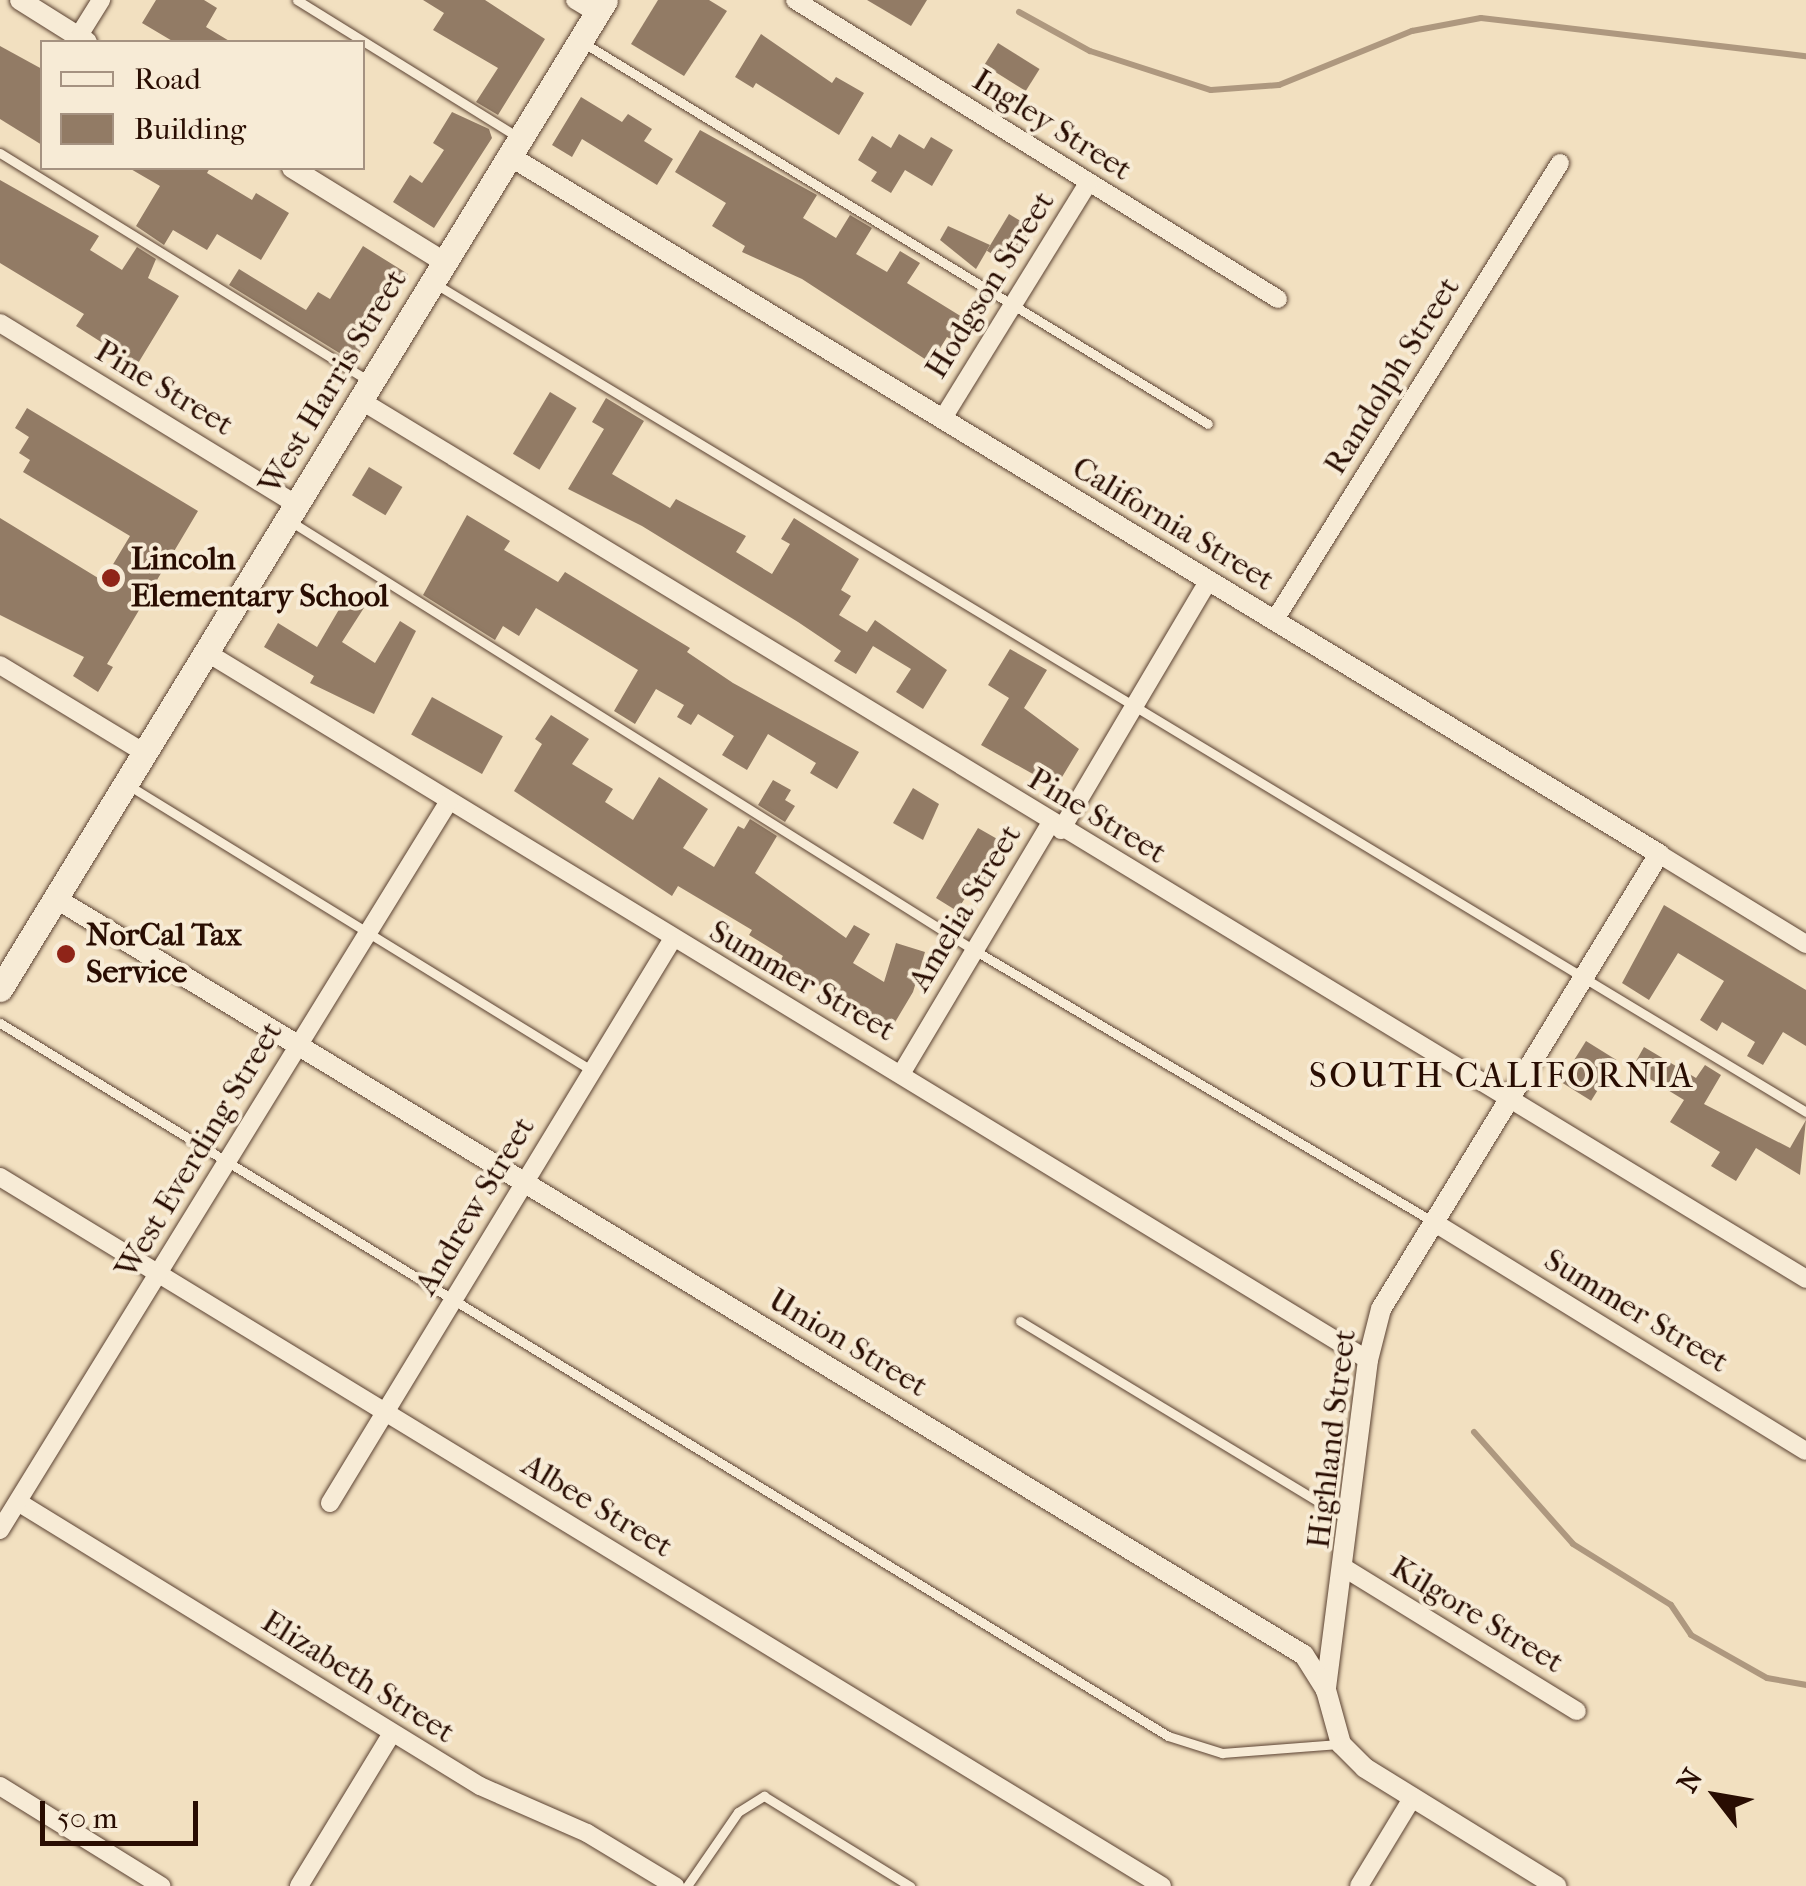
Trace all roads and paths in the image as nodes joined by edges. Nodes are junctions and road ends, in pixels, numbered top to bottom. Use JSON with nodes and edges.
{"nodes":[{"id":1,"x":20,"y":0,"type":"edge"},
{"id":2,"x":101,"y":0,"type":"edge"},
{"id":3,"x":297,"y":0,"type":"edge"},
{"id":4,"x":796,"y":0,"type":"edge"},
{"id":5,"x":592,"y":4,"type":"edge"},
{"id":6,"x":82,"y":40,"type":"edge"},
{"id":7,"x":356,"y":40,"type":"edge"},
{"id":8,"x":580,"y":41,"type":"junction"},
{"id":9,"x":365,"y":46,"type":"edge"},
{"id":10,"x":513,"y":146,"type":"junction"},
{"id":11,"x":0,"y":153,"type":"edge"},
{"id":12,"x":1560,"y":163,"type":"dead end"},
{"id":13,"x":295,"y":170,"type":"edge"},
{"id":14,"x":1088,"y":183,"type":"junction"},
{"id":15,"x":438,"y":272,"type":"junction"},
{"id":16,"x":1278,"y":299,"type":"dead end"},
{"id":17,"x":1012,"y":307,"type":"junction"},
{"id":18,"x":0,"y":323,"type":"edge"},
{"id":19,"x":366,"y":391,"type":"junction"},
{"id":20,"x":943,"y":418,"type":"junction"},
{"id":21,"x":1208,"y":424,"type":"dead end"},
{"id":22,"x":292,"y":512,"type":"junction"},
{"id":23,"x":1208,"y":581,"type":"junction"},
{"id":24,"x":1274,"y":621,"type":"junction"},
{"id":25,"x":206,"y":652,"type":"junction"},
{"id":26,"x":0,"y":664,"type":"edge"},
{"id":27,"x":1133,"y":708,"type":"junction"},
{"id":28,"x":145,"y":753,"type":"junction"},
{"id":29,"x":126,"y":783,"type":"junction"},
{"id":30,"x":449,"y":801,"type":"junction"},
{"id":31,"x":1056,"y":827,"type":"junction"},
{"id":32,"x":1659,"y":854,"type":"junction"},
{"id":33,"x":55,"y":898,"type":"junction"},
{"id":34,"x":368,"y":932,"type":"junction"},
{"id":35,"x":672,"y":940,"type":"junction"},
{"id":36,"x":1806,"y":944,"type":"edge"},
{"id":37,"x":974,"y":950,"type":"junction"},
{"id":38,"x":7,"y":962,"type":"edge"},
{"id":39,"x":1584,"y":975,"type":"junction"},
{"id":40,"x":0,"y":989,"type":"edge"},
{"id":41,"x":0,"y":1023,"type":"edge"},
{"id":42,"x":299,"y":1044,"type":"junction"},
{"id":43,"x":591,"y":1070,"type":"junction"},
{"id":44,"x":901,"y":1074,"type":"junction"},
{"id":45,"x":1508,"y":1098,"type":"junction"},
{"id":46,"x":1806,"y":1112,"type":"edge"},
{"id":47,"x":226,"y":1164,"type":"junction"},
{"id":48,"x":0,"y":1177,"type":"edge"},
{"id":49,"x":525,"y":1182,"type":"junction"},
{"id":50,"x":1434,"y":1223,"type":"junction"},
{"id":51,"x":158,"y":1275,"type":"junction"},
{"id":52,"x":1806,"y":1279,"type":"edge"},
{"id":53,"x":454,"y":1300,"type":"junction"},
{"id":54,"x":1020,"y":1321,"type":"dead end"},
{"id":55,"x":1368,"y":1360,"type":"junction"},
{"id":56,"x":386,"y":1413,"type":"junction"},
{"id":57,"x":1806,"y":1451,"type":"edge"},
{"id":58,"x":18,"y":1502,"type":"junction"},
{"id":59,"x":330,"y":1503,"type":"dead end"},
{"id":60,"x":1351,"y":1522,"type":"junction"},
{"id":61,"x":0,"y":1530,"type":"edge"},
{"id":62,"x":1346,"y":1569,"type":"junction"},
{"id":63,"x":1326,"y":1690,"type":"junction"},
{"id":64,"x":1578,"y":1711,"type":"dead end"},
{"id":65,"x":392,"y":1733,"type":"junction"},
{"id":66,"x":1341,"y":1744,"type":"junction"},
{"id":67,"x":0,"y":1786,"type":"edge"},
{"id":68,"x":1412,"y":1798,"type":"junction"},
{"id":69,"x":649,"y":1879,"type":"edge"},
{"id":70,"x":161,"y":1886,"type":"edge"},
{"id":71,"x":300,"y":1886,"type":"edge"},
{"id":72,"x":675,"y":1886,"type":"edge"},
{"id":73,"x":688,"y":1886,"type":"edge"},
{"id":74,"x":910,"y":1886,"type":"edge"},
{"id":75,"x":1162,"y":1886,"type":"edge"},
{"id":76,"x":1358,"y":1886,"type":"edge"},
{"id":77,"x":1556,"y":1886,"type":"edge"}],
"edges":[{"from":1,"to":6,"type":"street"},
{"from":2,"to":6,"type":"street"},
{"from":3,"to":7,"type":"lane"},
{"from":4,"to":14,"type":"street","name":"Ingley Street"},
{"from":5,"to":8,"type":"main road","name":"West Harris Street"},
{"from":8,"to":10,"type":"main road","name":"West Harris Street"},
{"from":8,"to":17,"type":"lane"},
{"from":9,"to":10,"type":"lane"},
{"from":10,"to":15,"type":"main road","name":"West Harris Street"},
{"from":10,"to":20,"type":"street","name":"California Street"},
{"from":11,"to":19,"type":"lane"},
{"from":12,"to":24,"type":"street","name":"Randolph Street"},
{"from":13,"to":15,"type":"street"},
{"from":14,"to":16,"type":"street","name":"Ingley Street"},
{"from":14,"to":17,"type":"street","name":"Hodgson Street"},
{"from":15,"to":19,"type":"main road","name":"West Harris Street"},
{"from":15,"to":27,"type":"lane"},
{"from":17,"to":20,"type":"street","name":"Hodgson Street"},
{"from":17,"to":21,"type":"lane"},
{"from":18,"to":22,"type":"street","name":"Pine Street"},
{"from":19,"to":22,"type":"main road","name":"West Harris Street"},
{"from":19,"to":31,"type":"street","name":"Pine Street"},
{"from":20,"to":23,"type":"street","name":"California Street"},
{"from":22,"to":25,"type":"main road","name":"West Harris Street"},
{"from":22,"to":37,"type":"lane"},
{"from":23,"to":24,"type":"street","name":"California Street"},
{"from":23,"to":27,"type":"street"},
{"from":24,"to":32,"type":"street","name":"California Street"},
{"from":25,"to":28,"type":"main road","name":"West Harris Street"},
{"from":25,"to":30,"type":"street","name":"Summer Street"},
{"from":26,"to":28,"type":"street"},
{"from":27,"to":31,"type":"street"},
{"from":27,"to":39,"type":"lane"},
{"from":28,"to":29,"type":"main road","name":"West Harris Street"},
{"from":29,"to":33,"type":"main road","name":"West Harris Street"},
{"from":29,"to":34,"type":"lane"},
{"from":30,"to":34,"type":"street","name":"West Everding Street"},
{"from":30,"to":35,"type":"street","name":"Summer Street"},
{"from":31,"to":37,"type":"street","name":"Amelia Street"},
{"from":31,"to":45,"type":"street","name":"Pine Street"},
{"from":32,"to":36,"type":"street","name":"California Street"},
{"from":32,"to":39,"type":"street","name":"Highland Street"},
{"from":33,"to":38,"type":"main road","name":"West Harris Street"},
{"from":33,"to":42,"type":"street","name":"Union Street"},
{"from":34,"to":42,"type":"street","name":"West Everding Street"},
{"from":34,"to":43,"type":"lane"},
{"from":35,"to":43,"type":"street","name":"Andrew Street"},
{"from":35,"to":44,"type":"street","name":"Summer Street"},
{"from":37,"to":44,"type":"street","name":"Amelia Street"},
{"from":37,"to":50,"type":"lane"},
{"from":38,"to":40,"type":"main road","name":"West Harris Street"},
{"from":39,"to":45,"type":"street","name":"Highland Street"},
{"from":39,"to":46,"type":"lane"},
{"from":41,"to":47,"type":"lane"},
{"from":42,"to":47,"type":"street","name":"West Everding Street"},
{"from":42,"to":49,"type":"street","name":"Union Street"},
{"from":43,"to":49,"type":"street","name":"Andrew Street"},
{"from":44,"to":55,"type":"street","name":"Summer Street"},
{"from":45,"to":50,"type":"street","name":"Highland Street"},
{"from":45,"to":52,"type":"street","name":"Pine Street"},
{"from":47,"to":51,"type":"street","name":"West Everding Street"},
{"from":47,"to":53,"type":"lane"},
{"from":48,"to":51,"type":"street","name":"Albee Street"},
{"from":49,"to":53,"type":"street","name":"Andrew Street"},
{"from":49,"to":63,"type":"street","name":"Union Street"},
{"from":50,"to":55,"type":"street","name":"Highland Street"},
{"from":50,"to":57,"type":"street","name":"Summer Street"},
{"from":51,"to":56,"type":"street","name":"Albee Street"},
{"from":51,"to":58,"type":"street","name":"West Everding Street"},
{"from":53,"to":56,"type":"street","name":"Andrew Street"},
{"from":53,"to":66,"type":"lane"},
{"from":54,"to":60,"type":"lane"},
{"from":55,"to":60,"type":"street","name":"Highland Street"},
{"from":56,"to":59,"type":"street","name":"Andrew Street"},
{"from":56,"to":75,"type":"street","name":"Albee Street"},
{"from":58,"to":61,"type":"street","name":"West Everding Street"},
{"from":58,"to":65,"type":"street","name":"Elizabeth Street"},
{"from":60,"to":62,"type":"street","name":"Highland Street"},
{"from":62,"to":63,"type":"street","name":"Highland Street"},
{"from":62,"to":64,"type":"street","name":"Kilgore Street"},
{"from":63,"to":66,"type":"street","name":"Union Street"},
{"from":65,"to":69,"type":"street","name":"Elizabeth Street"},
{"from":65,"to":71,"type":"street"},
{"from":66,"to":68,"type":"street"},
{"from":67,"to":70,"type":"street"},
{"from":68,"to":76,"type":"street"},
{"from":68,"to":77,"type":"street"},
{"from":69,"to":72,"type":"street","name":"Elizabeth Street"},
{"from":73,"to":74,"type":"lane"}]}
